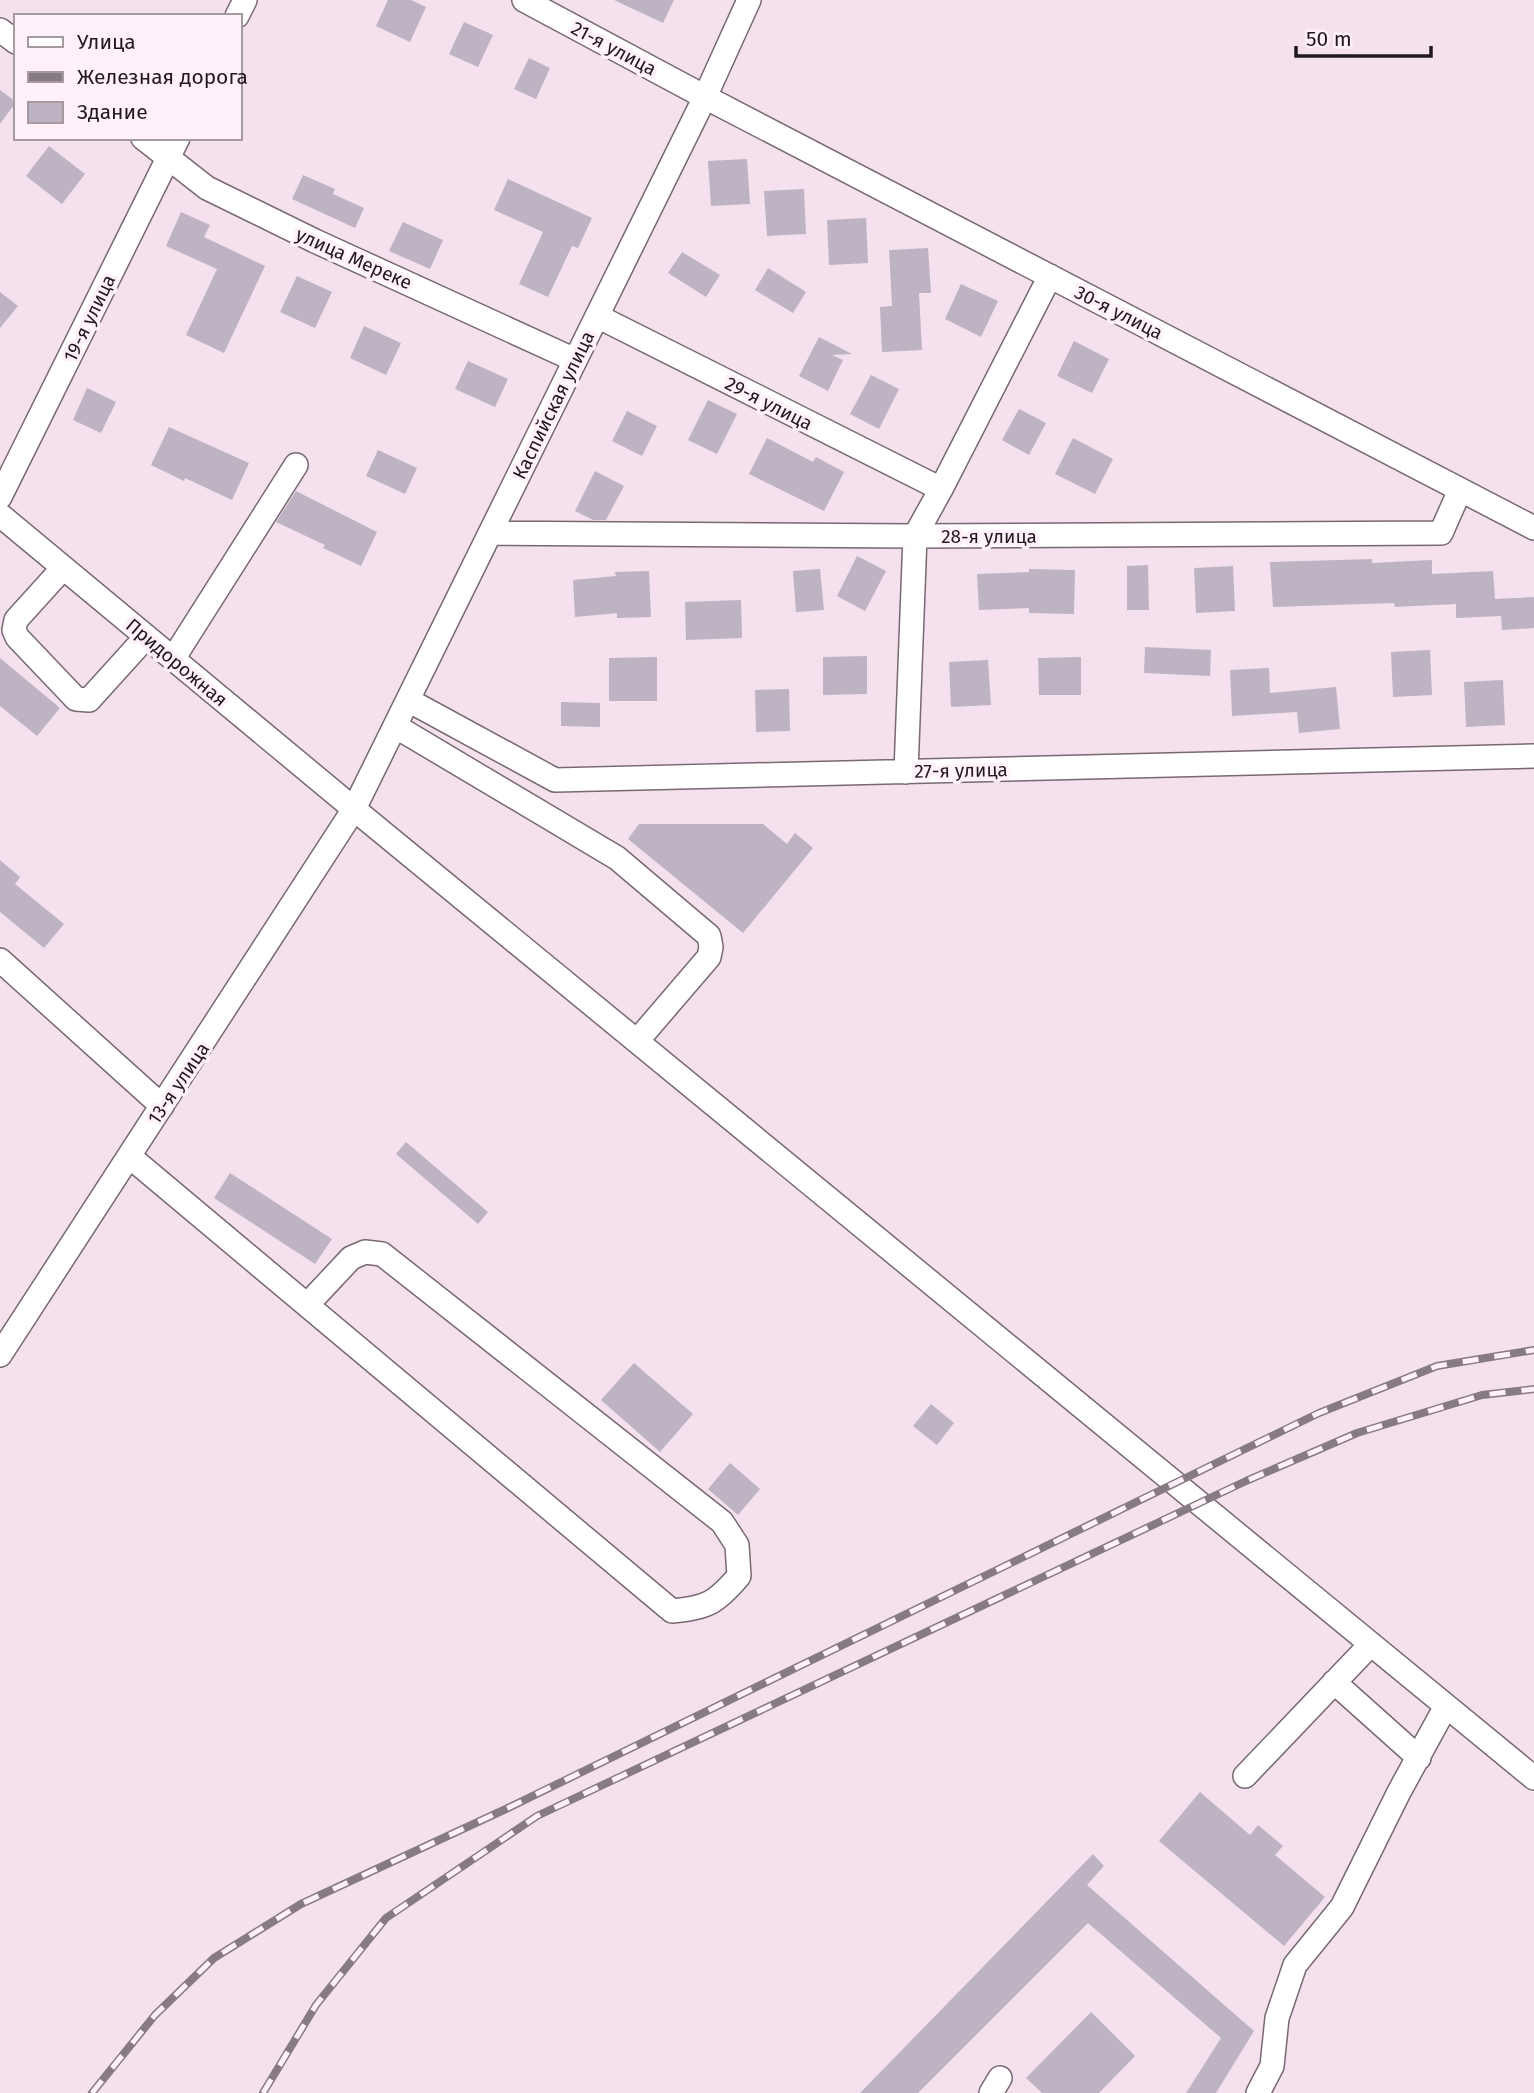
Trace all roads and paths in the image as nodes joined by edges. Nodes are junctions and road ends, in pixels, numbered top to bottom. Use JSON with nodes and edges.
{"nodes":[{"id":1,"x":524,"y":0,"type":"edge"},
{"id":2,"x":749,"y":0,"type":"edge"},
{"id":3,"x":705,"y":97,"type":"junction"},
{"id":4,"x":149,"y":140,"type":"edge"},
{"id":5,"x":174,"y":148,"type":"edge"},
{"id":6,"x":1049,"y":276,"type":"junction"},
{"id":7,"x":597,"y":316,"type":"junction"},
{"id":8,"x":575,"y":360,"type":"junction"},
{"id":9,"x":296,"y":465,"type":"dead end"},
{"id":10,"x":941,"y":489,"type":"junction"},
{"id":11,"x":1460,"y":490,"type":"junction"},
{"id":12,"x":0,"y":497,"type":"edge"},
{"id":13,"x":0,"y":515,"type":"edge"},
{"id":14,"x":1534,"y":528,"type":"edge"},
{"id":15,"x":490,"y":533,"type":"junction"},
{"id":16,"x":915,"y":536,"type":"junction"},
{"id":17,"x":63,"y":568,"type":"junction"},
{"id":18,"x":7,"y":628,"type":"edge"},
{"id":19,"x":146,"y":636,"type":"junction"},
{"id":20,"x":173,"y":659,"type":"junction"},
{"id":21,"x":408,"y":700,"type":"junction"},
{"id":22,"x":395,"y":726,"type":"junction"},
{"id":23,"x":1534,"y":756,"type":"edge"},
{"id":24,"x":906,"y":772,"type":"junction"},
{"id":25,"x":354,"y":810,"type":"junction"},
{"id":26,"x":0,"y":960,"type":"edge"},
{"id":27,"x":636,"y":1041,"type":"junction"},
{"id":28,"x":162,"y":1106,"type":"junction"},
{"id":29,"x":129,"y":1156,"type":"junction"},
{"id":30,"x":307,"y":1305,"type":"junction"},
{"id":31,"x":0,"y":1355,"type":"edge"},
{"id":32,"x":1371,"y":1644,"type":"junction"},
{"id":33,"x":1334,"y":1682,"type":"junction"},
{"id":34,"x":1446,"y":1706,"type":"junction"},
{"id":35,"x":1419,"y":1758,"type":"junction"},
{"id":36,"x":1245,"y":1776,"type":"dead end"},
{"id":37,"x":1534,"y":1778,"type":"edge"},
{"id":38,"x":1258,"y":2093,"type":"edge"}],
"edges":[{"from":1,"to":3,"type":"street","name":"21-я улица"},
{"from":2,"to":3,"type":"street","name":"Каспийская улица"},
{"from":3,"to":6,"type":"street","name":"30-я улица"},
{"from":3,"to":7,"type":"street","name":"Каспийская улица"},
{"from":4,"to":5,"type":"street","name":"улица Мереке"},
{"from":5,"to":8,"type":"street","name":"улица Мереке"},
{"from":5,"to":12,"type":"street","name":"19-я улица"},
{"from":6,"to":10,"type":"street"},
{"from":6,"to":11,"type":"street","name":"30-я улица"},
{"from":7,"to":8,"type":"street","name":"Каспийская улица"},
{"from":7,"to":10,"type":"street","name":"29-я улица"},
{"from":8,"to":15,"type":"street","name":"Каспийская улица"},
{"from":9,"to":20,"type":"street"},
{"from":10,"to":16,"type":"street"},
{"from":11,"to":14,"type":"street","name":"30-я улица"},
{"from":11,"to":16,"type":"street","name":"28-я улица"},
{"from":13,"to":17,"type":"street","name":"Придорожная"},
{"from":15,"to":16,"type":"street","name":"28-я улица"},
{"from":15,"to":21,"type":"street","name":"Каспийская улица"},
{"from":16,"to":24,"type":"street"},
{"from":17,"to":18,"type":"street"},
{"from":17,"to":19,"type":"street","name":"Придорожная"},
{"from":18,"to":19,"type":"street"},
{"from":19,"to":20,"type":"street","name":"Придорожная"},
{"from":20,"to":25,"type":"street","name":"Придорожная"},
{"from":21,"to":22,"type":"street","name":"Каспийская улица"},
{"from":21,"to":24,"type":"street","name":"27-я улица"},
{"from":22,"to":25,"type":"street","name":"Каспийская улица"},
{"from":22,"to":27,"type":"street"},
{"from":23,"to":24,"type":"street","name":"27-я улица"},
{"from":25,"to":27,"type":"street","name":"Придорожная"},
{"from":25,"to":28,"type":"street","name":"13-я улица"},
{"from":26,"to":28,"type":"street"},
{"from":27,"to":32,"type":"street","name":"Придорожная"},
{"from":28,"to":29,"type":"street","name":"13-я улица"},
{"from":29,"to":30,"type":"street"},
{"from":29,"to":31,"type":"street","name":"13-я улица"},
{"from":30,"to":30,"type":"street"},
{"from":32,"to":33,"type":"street"},
{"from":32,"to":34,"type":"street","name":"Придорожная"},
{"from":33,"to":35,"type":"street"},
{"from":33,"to":36,"type":"street"},
{"from":34,"to":35,"type":"street"},
{"from":34,"to":37,"type":"street","name":"Придорожная"},
{"from":35,"to":38,"type":"street"}]}
